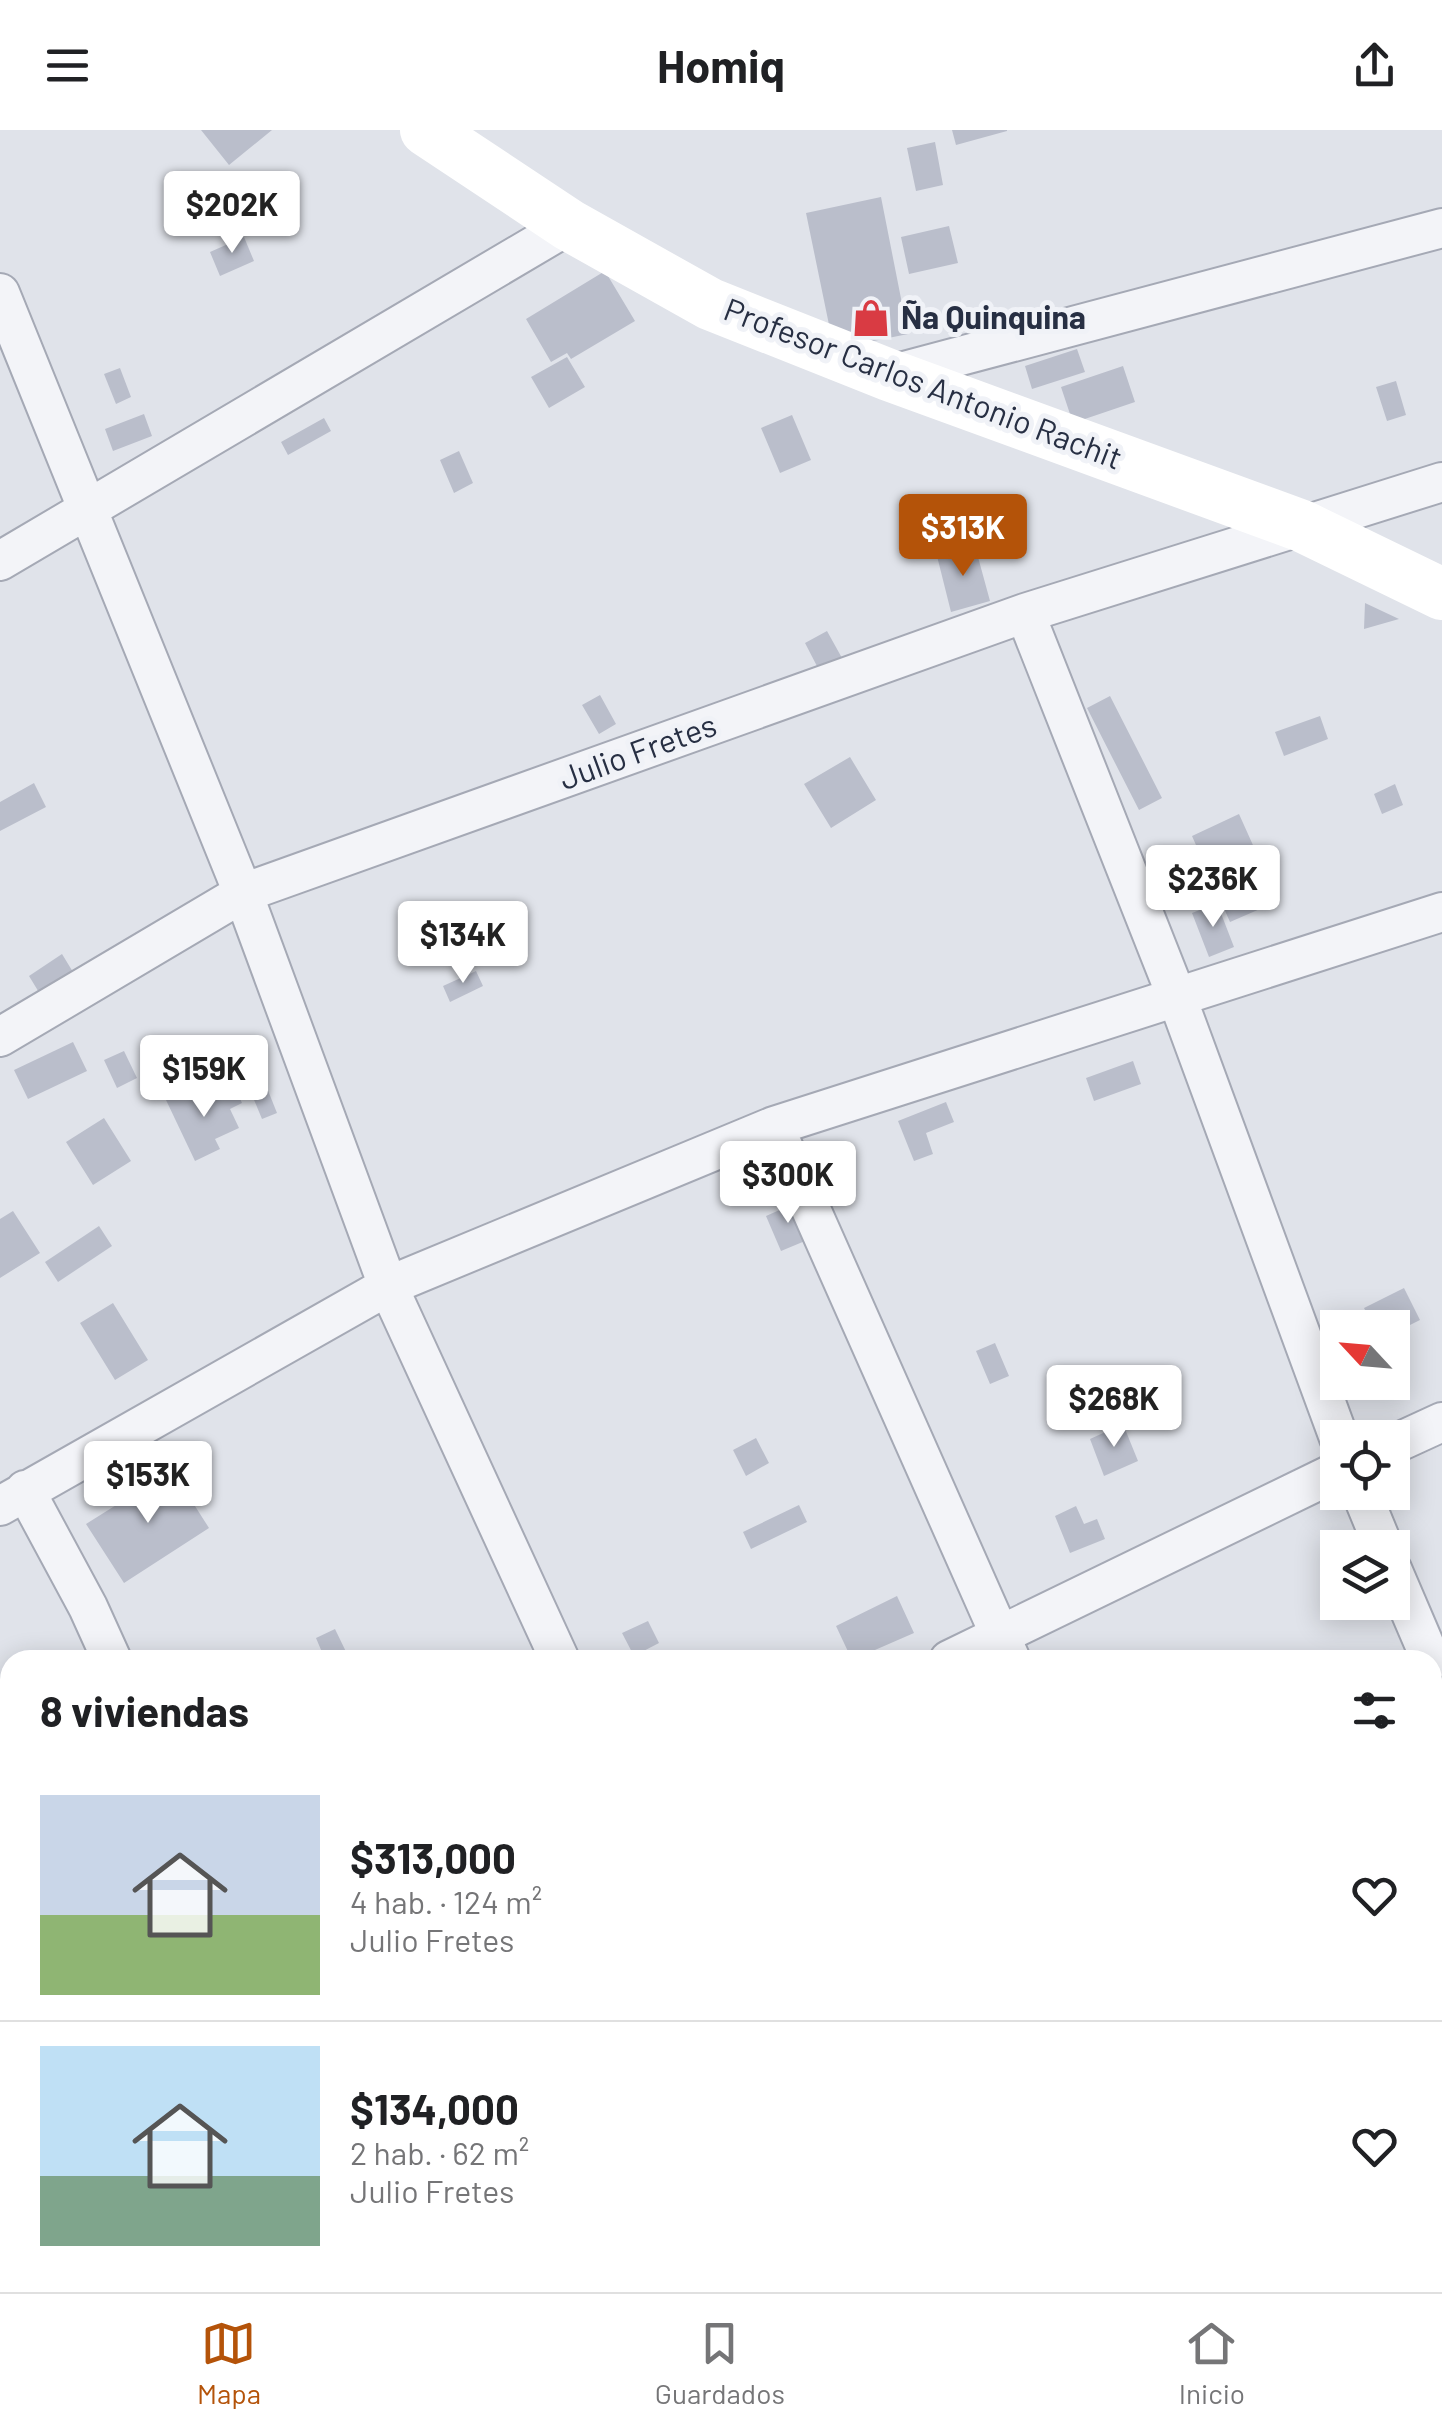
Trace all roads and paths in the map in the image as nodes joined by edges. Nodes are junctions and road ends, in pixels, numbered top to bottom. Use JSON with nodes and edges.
{"nodes":[{"id":1,"x":426,"y":130,"type":"edge"},
{"id":2,"x":569,"y":224,"type":"junction"},
{"id":3,"x":1442,"y":228,"type":"edge"},
{"id":4,"x":0,"y":293,"type":"edge"},
{"id":5,"x":889,"y":375,"type":"junction"},
{"id":6,"x":1442,"y":482,"type":"edge"},
{"id":7,"x":87,"y":508,"type":"junction"},
{"id":8,"x":1302,"y":526,"type":"junction"},
{"id":9,"x":0,"y":561,"type":"edge"},
{"id":10,"x":1442,"y":594,"type":"edge"},
{"id":11,"x":1025,"y":614,"type":"junction"},
{"id":12,"x":244,"y":893,"type":"junction"},
{"id":13,"x":1442,"y":912,"type":"edge"},
{"id":14,"x":1176,"y":995,"type":"junction"},
{"id":15,"x":0,"y":1037,"type":"edge"},
{"id":16,"x":774,"y":1126,"type":"junction"},
{"id":17,"x":388,"y":1286,"type":"junction"},
{"id":18,"x":1332,"y":1420,"type":"edge"},
{"id":19,"x":1442,"y":1422,"type":"edge"},
{"id":20,"x":1410,"y":1437,"type":"edge"},
{"id":21,"x":1320,"y":1481,"type":"edge"},
{"id":22,"x":13,"y":1498,"type":"edge"},
{"id":23,"x":1410,"y":1611,"type":"edge"},
{"id":24,"x":1007,"y":1648,"type":"edge"},
{"id":25,"x":108,"y":1650,"type":"edge"},
{"id":26,"x":555,"y":1650,"type":"edge"},
{"id":27,"x":1427,"y":1650,"type":"edge"}],
"edges":[{"from":1,"to":2,"type":"main road","name":"Profesor Carlos Antonio Rachit"},
{"from":2,"to":5,"type":"main road","name":"Profesor Carlos Antonio Rachit"},
{"from":2,"to":7,"type":"street"},
{"from":3,"to":5,"type":"street"},
{"from":4,"to":7,"type":"street"},
{"from":5,"to":8,"type":"main road","name":"Profesor Carlos Antonio Rachit"},
{"from":6,"to":8,"type":"street","name":"Julio Fretes"},
{"from":7,"to":9,"type":"street"},
{"from":7,"to":12,"type":"street"},
{"from":8,"to":10,"type":"main road","name":"Profesor Carlos Antonio Rachit"},
{"from":8,"to":11,"type":"street","name":"Julio Fretes"},
{"from":11,"to":12,"type":"street","name":"Julio Fretes"},
{"from":11,"to":14,"type":"street"},
{"from":12,"to":15,"type":"street","name":"Julio Fretes"},
{"from":12,"to":17,"type":"street"},
{"from":13,"to":14,"type":"street"},
{"from":14,"to":16,"type":"street"},
{"from":14,"to":18,"type":"street"},
{"from":16,"to":17,"type":"street"},
{"from":16,"to":24,"type":"street"},
{"from":17,"to":22,"type":"street"},
{"from":17,"to":26,"type":"street"},
{"from":19,"to":20,"type":"street"},
{"from":21,"to":24,"type":"street"},
{"from":22,"to":25,"type":"street"},
{"from":23,"to":27,"type":"street"}]}
